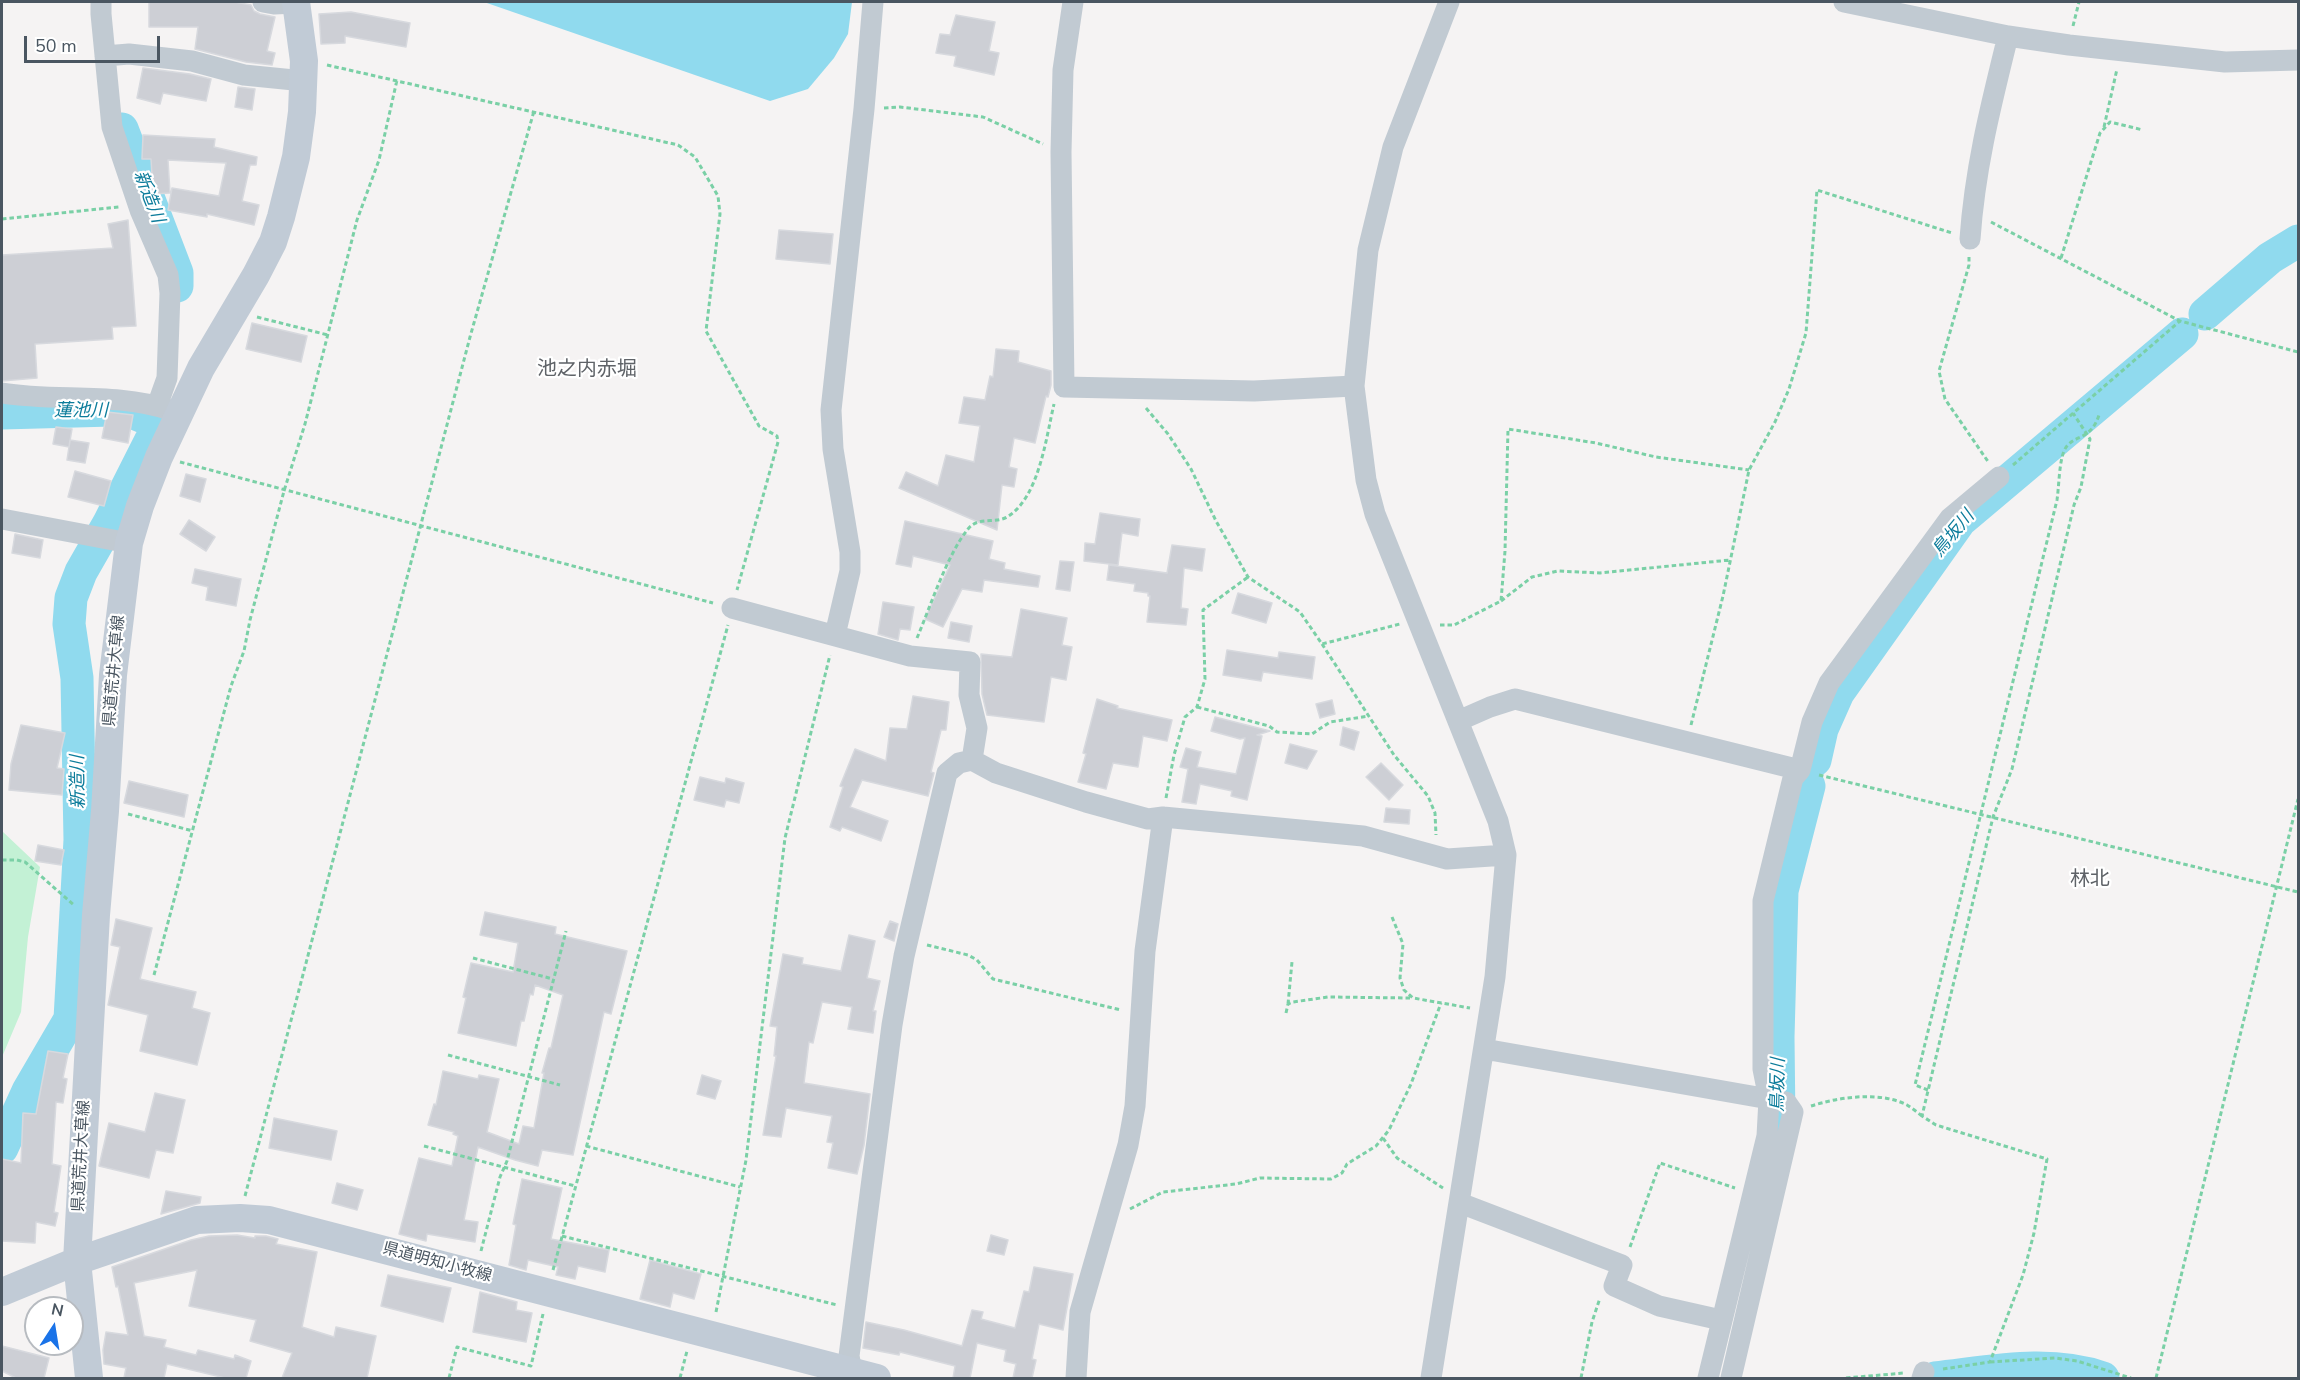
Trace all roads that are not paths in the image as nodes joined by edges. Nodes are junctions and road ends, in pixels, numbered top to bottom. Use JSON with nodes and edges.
{"nodes":[{"id":1,"x":101,"y":2,"type":"edge"},
{"id":2,"x":263,"y":2,"type":"edge"},
{"id":3,"x":296,"y":2,"type":"edge"},
{"id":4,"x":873,"y":2,"type":"edge"},
{"id":5,"x":1073,"y":2,"type":"edge"},
{"id":6,"x":1449,"y":2,"type":"edge"},
{"id":7,"x":1844,"y":2,"type":"edge"},
{"id":8,"x":2008,"y":36,"type":"junction"},
{"id":9,"x":105,"y":56,"type":"junction"},
{"id":10,"x":2298,"y":60,"type":"edge"},
{"id":11,"x":304,"y":71,"type":"junction"},
{"id":12,"x":1971,"y":229,"type":"road end"},
{"id":13,"x":1354,"y":386,"type":"junction"},
{"id":14,"x":2,"y":393,"type":"edge"},
{"id":15,"x":169,"y":410,"type":"junction"},
{"id":16,"x":1999,"y":477,"type":"road end"},
{"id":17,"x":2,"y":519,"type":"edge"},
{"id":18,"x":128,"y":543,"type":"junction"},
{"id":19,"x":732,"y":608,"type":"road end"},
{"id":20,"x":835,"y":635,"type":"junction"},
{"id":21,"x":1458,"y":721,"type":"junction"},
{"id":22,"x":972,"y":760,"type":"junction"},
{"id":23,"x":1800,"y":770,"type":"junction"},
{"id":24,"x":1163,"y":818,"type":"junction"},
{"id":25,"x":1506,"y":855,"type":"junction"},
{"id":26,"x":1484,"y":1049,"type":"junction"},
{"id":27,"x":1780,"y":1103,"type":"junction"},
{"id":28,"x":1460,"y":1201,"type":"junction"},
{"id":29,"x":76,"y":1261,"type":"junction"},
{"id":30,"x":2,"y":1292,"type":"edge"},
{"id":31,"x":1721,"y":1320,"type":"junction"},
{"id":32,"x":864,"y":1375,"type":"edge"},
{"id":33,"x":89,"y":1378,"type":"edge"},
{"id":34,"x":1076,"y":1378,"type":"edge"},
{"id":35,"x":1431,"y":1378,"type":"edge"},
{"id":36,"x":1708,"y":1378,"type":"edge"},
{"id":37,"x":1731,"y":1378,"type":"edge"}],
"edges":[{"from":1,"to":9,"type":"street"},
{"from":2,"to":3,"type":"street"},
{"from":3,"to":11,"type":"main road","name":"県道荒井大草線"},
{"from":4,"to":20,"type":"street"},
{"from":5,"to":13,"type":"street"},
{"from":6,"to":13,"type":"street"},
{"from":7,"to":8,"type":"street"},
{"from":8,"to":10,"type":"street"},
{"from":8,"to":12,"type":"street"},
{"from":9,"to":11,"type":"street"},
{"from":9,"to":15,"type":"street"},
{"from":11,"to":15,"type":"main road","name":"県道荒井大草線"},
{"from":13,"to":21,"type":"street"},
{"from":14,"to":15,"type":"street"},
{"from":15,"to":18,"type":"main road","name":"県道荒井大草線"},
{"from":16,"to":23,"type":"street"},
{"from":17,"to":18,"type":"street"},
{"from":18,"to":29,"type":"main road","name":"県道荒井大草線"},
{"from":19,"to":20,"type":"street"},
{"from":20,"to":22,"type":"street"},
{"from":21,"to":23,"type":"street"},
{"from":21,"to":25,"type":"street"},
{"from":22,"to":24,"type":"street"},
{"from":22,"to":32,"type":"street"},
{"from":23,"to":27,"type":"street"},
{"from":24,"to":25,"type":"street"},
{"from":24,"to":34,"type":"street"},
{"from":25,"to":26,"type":"street"},
{"from":26,"to":27,"type":"street"},
{"from":26,"to":28,"type":"street"},
{"from":27,"to":31,"type":"street"},
{"from":27,"to":37,"type":"street"},
{"from":28,"to":31,"type":"street"},
{"from":28,"to":35,"type":"street"},
{"from":29,"to":30,"type":"main road","name":"県道明知小牧線"},
{"from":29,"to":32,"type":"main road","name":"県道明知小牧線"},
{"from":29,"to":33,"type":"main road","name":"県道荒井大草線"},
{"from":31,"to":36,"type":"street"}]}
